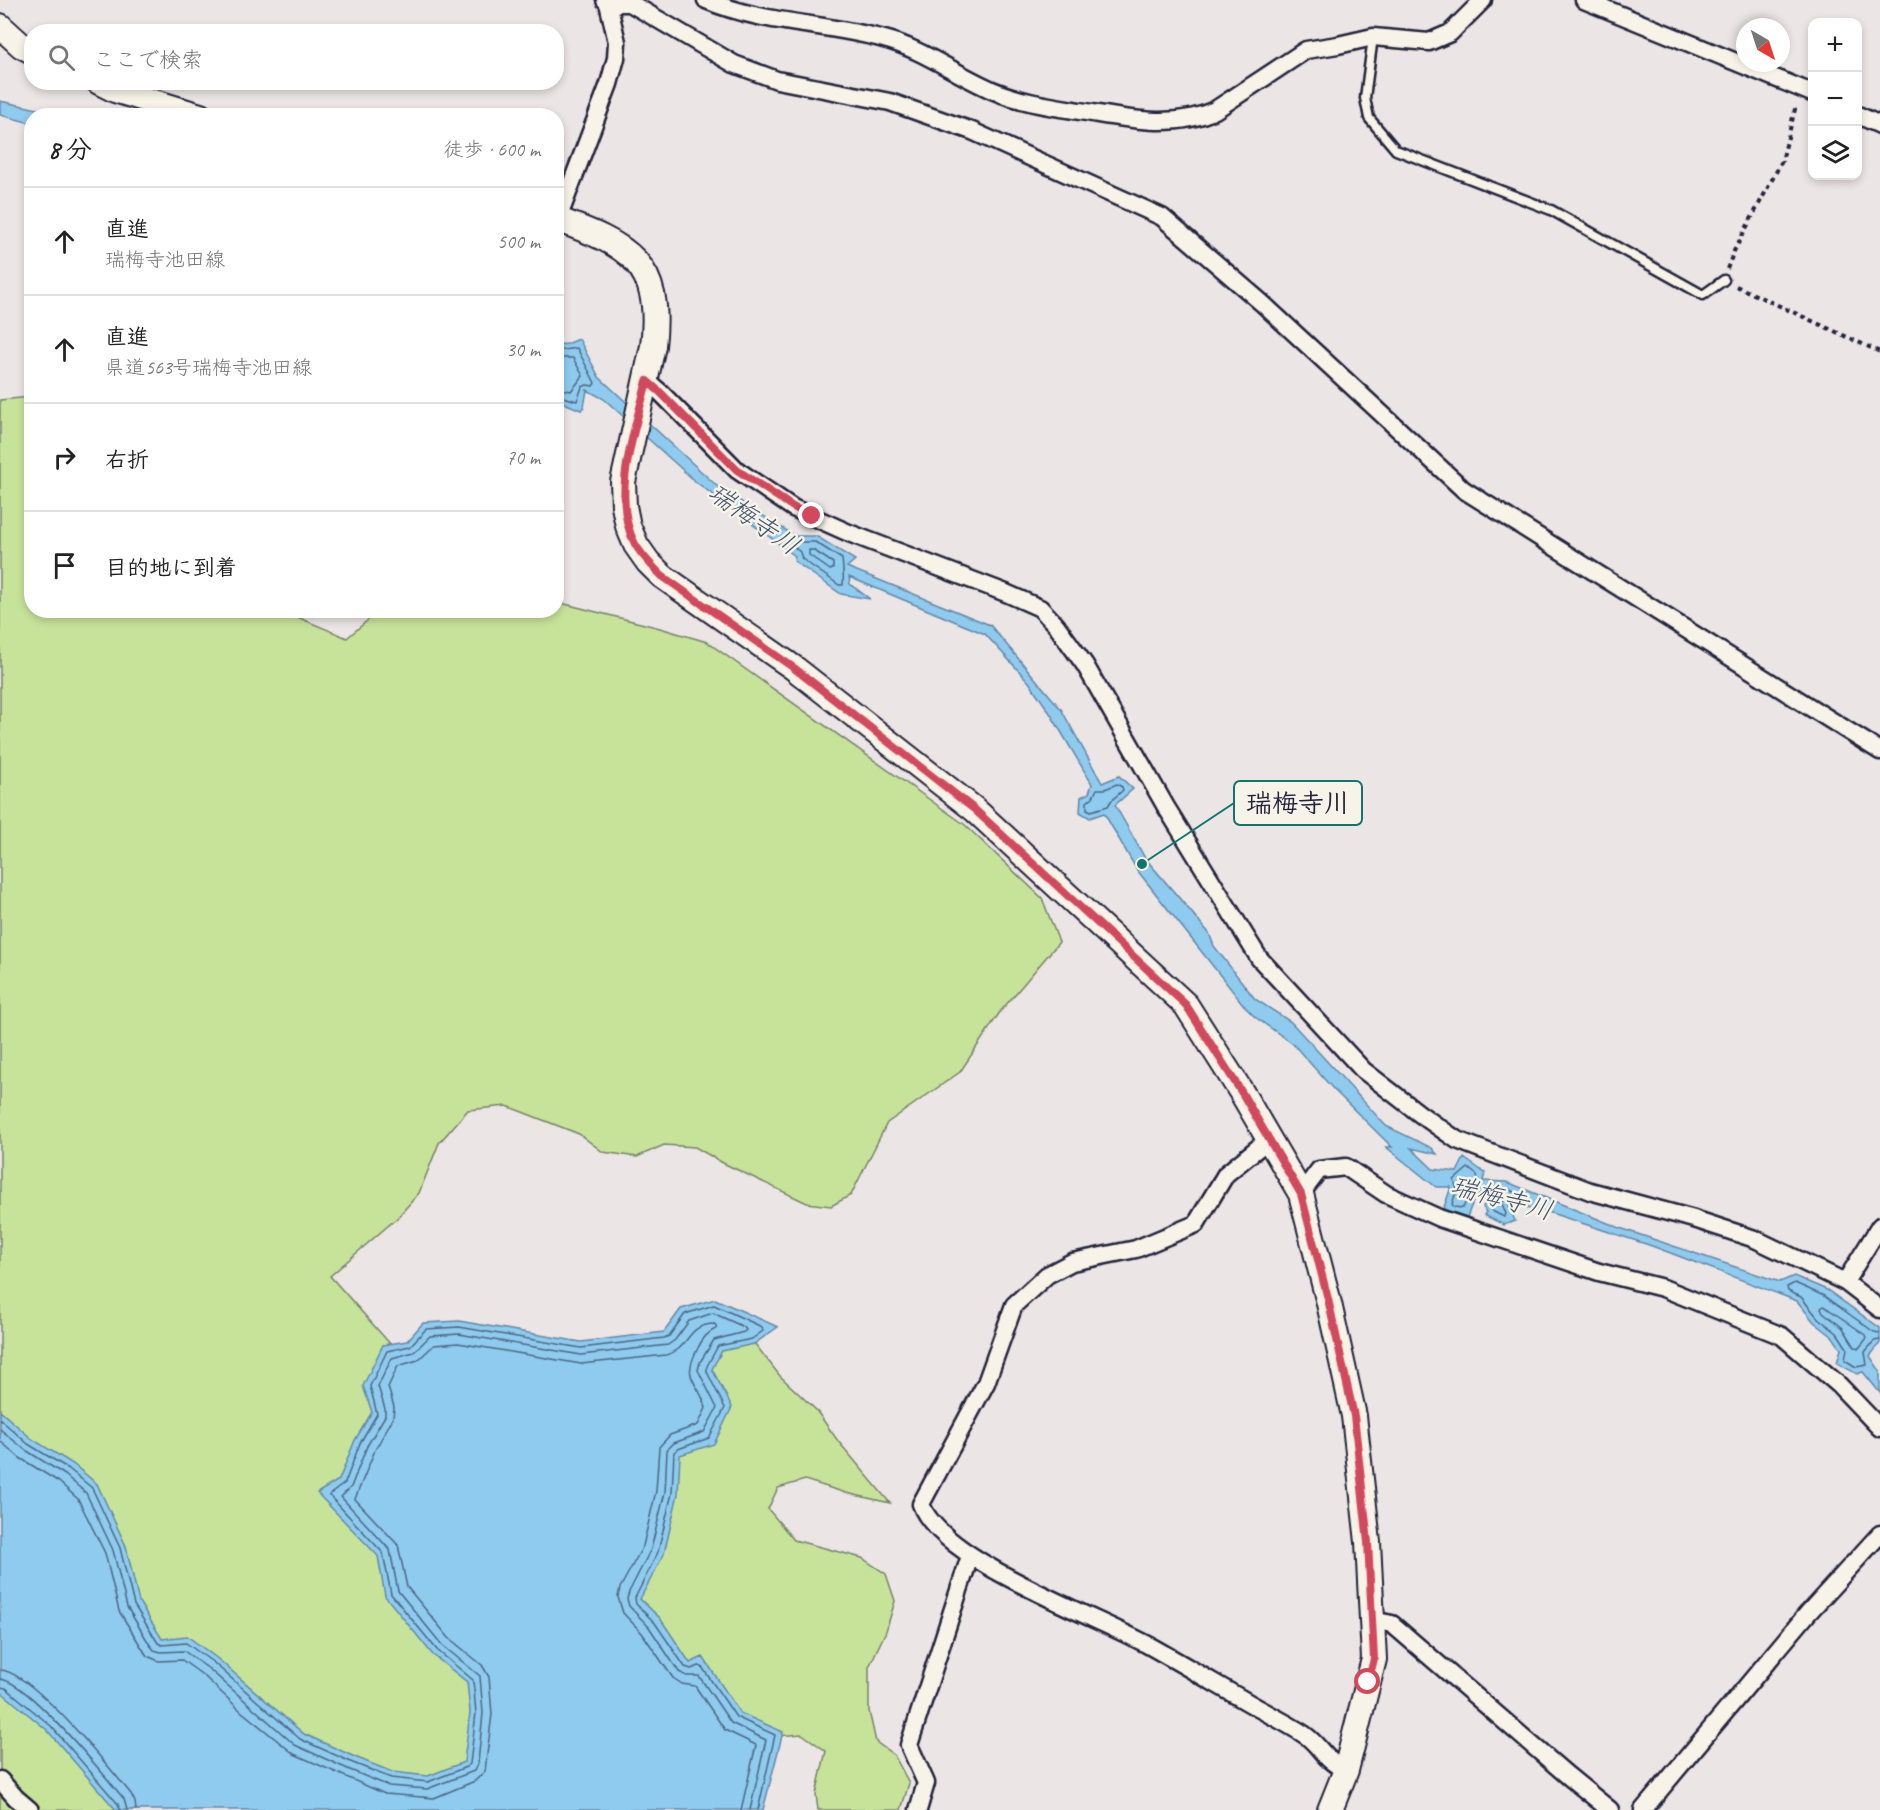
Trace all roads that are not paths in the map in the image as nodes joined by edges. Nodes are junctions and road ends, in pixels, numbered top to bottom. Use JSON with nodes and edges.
{"nodes":[{"id":1,"x":706,"y":0,"type":"edge"},
{"id":2,"x":1483,"y":0,"type":"edge"},
{"id":3,"x":1584,"y":0,"type":"edge"},
{"id":4,"x":606,"y":2,"type":"edge"},
{"id":5,"x":0,"y":26,"type":"edge"},
{"id":6,"x":1373,"y":37,"type":"junction"},
{"id":7,"x":24,"y":47,"type":"edge"},
{"id":8,"x":115,"y":90,"type":"edge"},
{"id":9,"x":1806,"y":90,"type":"edge"},
{"id":10,"x":174,"y":108,"type":"edge"},
{"id":11,"x":1862,"y":116,"type":"edge"},
{"id":12,"x":1880,"y":125,"type":"edge"},
{"id":13,"x":564,"y":201,"type":"edge"},
{"id":14,"x":564,"y":222,"type":"edge"},
{"id":15,"x":1724,"y":280,"type":"road end"},
{"id":16,"x":647,"y":381,"type":"junction"},
{"id":17,"x":1880,"y":752,"type":"edge"},
{"id":18,"x":1269,"y":1139,"type":"junction"},
{"id":19,"x":1301,"y":1194,"type":"junction"},
{"id":20,"x":1880,"y":1226,"type":"edge"},
{"id":21,"x":1845,"y":1282,"type":"junction"},
{"id":22,"x":1880,"y":1309,"type":"edge"},
{"id":23,"x":1880,"y":1428,"type":"edge"},
{"id":24,"x":1880,"y":1534,"type":"edge"},
{"id":25,"x":970,"y":1556,"type":"junction"},
{"id":26,"x":1372,"y":1620,"type":"junction"},
{"id":27,"x":1346,"y":1770,"type":"junction"},
{"id":28,"x":0,"y":1780,"type":"edge"},
{"id":29,"x":30,"y":1810,"type":"edge"},
{"id":30,"x":918,"y":1810,"type":"edge"},
{"id":31,"x":1330,"y":1810,"type":"edge"},
{"id":32,"x":1610,"y":1810,"type":"edge"},
{"id":33,"x":1643,"y":1810,"type":"edge"}],
"edges":[{"from":1,"to":6,"type":"street"},
{"from":2,"to":6,"type":"street"},
{"from":3,"to":9,"type":"street"},
{"from":4,"to":13,"type":"street"},
{"from":4,"to":17,"type":"street"},
{"from":5,"to":7,"type":"main road"},
{"from":6,"to":15,"type":"lane"},
{"from":8,"to":10,"type":"main road"},
{"from":11,"to":12,"type":"street"},
{"from":14,"to":16,"type":"main road"},
{"from":16,"to":18,"type":"main road"},
{"from":16,"to":21,"type":"street"},
{"from":18,"to":19,"type":"main road"},
{"from":18,"to":25,"type":"street"},
{"from":19,"to":23,"type":"street"},
{"from":19,"to":26,"type":"main road"},
{"from":20,"to":21,"type":"street"},
{"from":21,"to":22,"type":"street"},
{"from":24,"to":33,"type":"street"},
{"from":25,"to":27,"type":"street"},
{"from":25,"to":30,"type":"street"},
{"from":26,"to":27,"type":"main road"},
{"from":26,"to":32,"type":"street"},
{"from":27,"to":31,"type":"main road"},
{"from":28,"to":29,"type":"street"}]}
